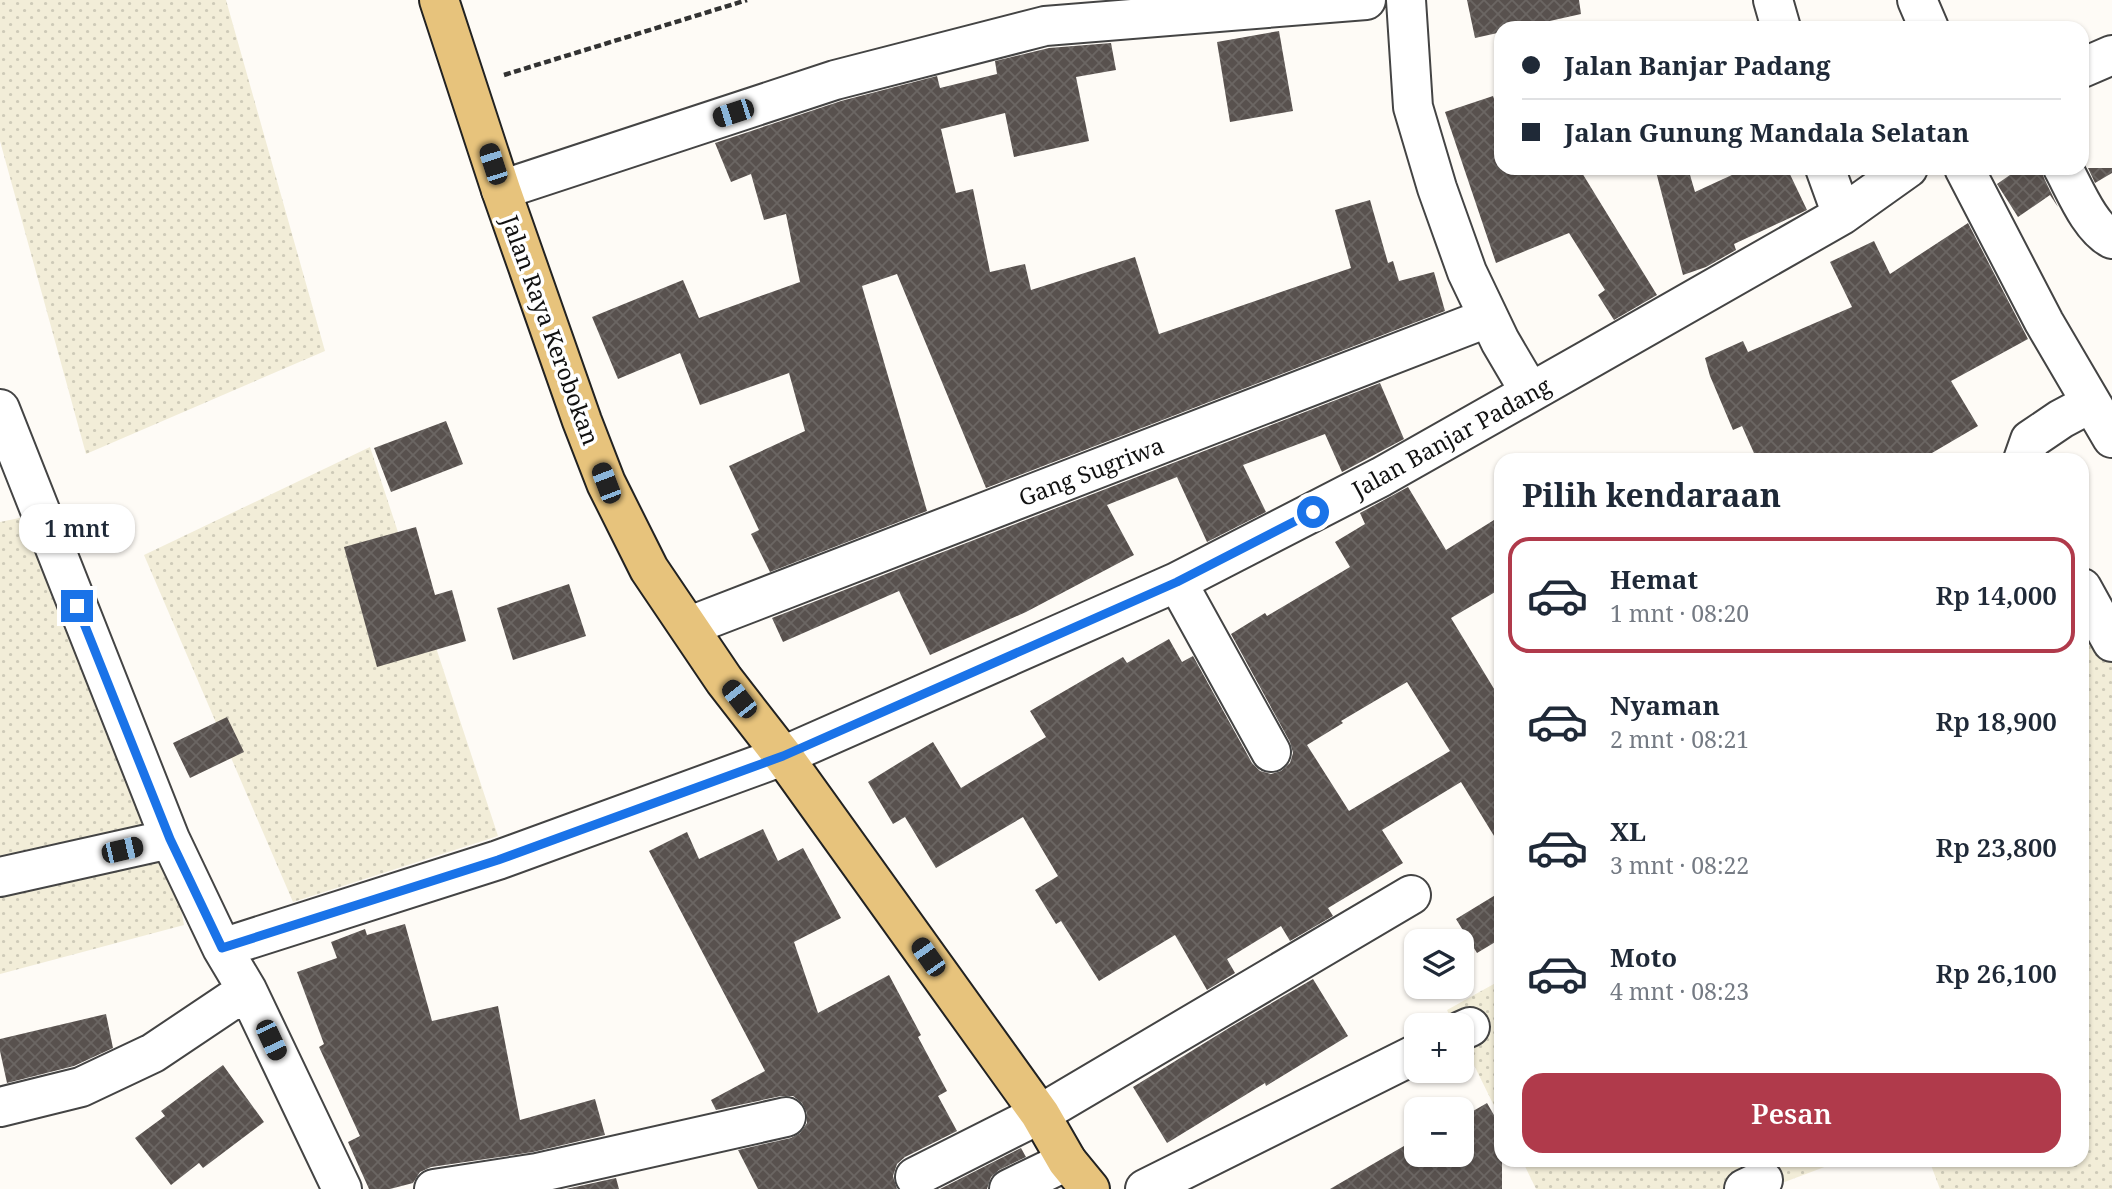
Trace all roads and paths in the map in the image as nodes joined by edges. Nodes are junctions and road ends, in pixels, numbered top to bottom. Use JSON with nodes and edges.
{"nodes":[{"id":1,"x":439,"y":0,"type":"edge"},
{"id":2,"x":747,"y":0,"type":"edge"},
{"id":3,"x":1366,"y":0,"type":"edge"},
{"id":4,"x":1406,"y":0,"type":"edge"},
{"id":5,"x":1773,"y":0,"type":"edge"},
{"id":6,"x":1917,"y":0,"type":"edge"},
{"id":7,"x":1779,"y":21,"type":"edge"},
{"id":8,"x":1926,"y":21,"type":"edge"},
{"id":9,"x":2112,"y":55,"type":"edge"},
{"id":10,"x":2089,"y":65,"type":"edge"},
{"id":11,"x":467,"y":86,"type":"junction"},
{"id":12,"x":1828,"y":175,"type":"edge"},
{"id":13,"x":1898,"y":175,"type":"edge"},
{"id":14,"x":1968,"y":175,"type":"edge"},
{"id":15,"x":2067,"y":175,"type":"edge"},
{"id":16,"x":501,"y":190,"type":"junction"},
{"id":17,"x":1842,"y":215,"type":"junction"},
{"id":18,"x":2112,"y":239,"type":"edge"},
{"id":19,"x":1482,"y":320,"type":"dead end"},
{"id":20,"x":1530,"y":392,"type":"junction"},
{"id":21,"x":2091,"y":403,"type":"junction"},
{"id":22,"x":0,"y":409,"type":"edge"},
{"id":23,"x":2112,"y":439,"type":"edge"},
{"id":24,"x":2025,"y":453,"type":"edge"},
{"id":25,"x":1177,"y":582,"type":"junction"},
{"id":26,"x":2089,"y":601,"type":"edge"},
{"id":27,"x":700,"y":622,"type":"dead end"},
{"id":28,"x":2112,"y":642,"type":"edge"},
{"id":29,"x":1270,"y":752,"type":"dead end"},
{"id":30,"x":783,"y":756,"type":"junction"},
{"id":31,"x":170,"y":839,"type":"junction"},
{"id":32,"x":0,"y":877,"type":"edge"},
{"id":33,"x":1411,"y":895,"type":"dead end"},
{"id":34,"x":222,"y":948,"type":"junction"},
{"id":35,"x":247,"y":990,"type":"junction"},
{"id":36,"x":1404,"y":1060,"type":"edge"},
{"id":37,"x":0,"y":1107,"type":"edge"},
{"id":38,"x":1040,"y":1114,"type":"junction"},
{"id":39,"x":786,"y":1117,"type":"dead end"},
{"id":40,"x":1079,"y":1175,"type":"edge"},
{"id":41,"x":915,"y":1177,"type":"dead end"},
{"id":42,"x":342,"y":1189,"type":"edge"},
{"id":43,"x":434,"y":1189,"type":"edge"},
{"id":44,"x":1009,"y":1189,"type":"edge"},
{"id":45,"x":1145,"y":1189,"type":"edge"}],
"edges":[{"from":1,"to":11,"type":"main road","name":"Jalan Raya Kerobokan"},
{"from":2,"to":11,"type":"path"},
{"from":3,"to":16,"type":"street"},
{"from":4,"to":20,"type":"street"},
{"from":5,"to":7,"type":"street"},
{"from":6,"to":8,"type":"street"},
{"from":9,"to":10,"type":"street"},
{"from":11,"to":16,"type":"main road","name":"Jalan Raya Kerobokan"},
{"from":12,"to":17,"type":"street"},
{"from":13,"to":17,"type":"street","name":"Jalan Banjar Padang"},
{"from":14,"to":21,"type":"street"},
{"from":15,"to":18,"type":"street"},
{"from":16,"to":30,"type":"main road","name":"Jalan Raya Kerobokan"},
{"from":17,"to":20,"type":"street","name":"Jalan Banjar Padang"},
{"from":19,"to":27,"type":"street","name":"Gang Sugriwa"},
{"from":20,"to":25,"type":"street","name":"Jalan Banjar Padang"},
{"from":21,"to":23,"type":"street"},
{"from":21,"to":24,"type":"street"},
{"from":22,"to":31,"type":"street"},
{"from":25,"to":29,"type":"street"},
{"from":25,"to":30,"type":"street","name":"Jalan Banjar Padang"},
{"from":26,"to":28,"type":"street"},
{"from":30,"to":34,"type":"street","name":"Jalan Banjar Padang"},
{"from":30,"to":38,"type":"main road","name":"Jalan Raya Kerobokan"},
{"from":31,"to":32,"type":"street"},
{"from":31,"to":34,"type":"street"},
{"from":33,"to":38,"type":"street"},
{"from":34,"to":35,"type":"street"},
{"from":35,"to":37,"type":"street"},
{"from":35,"to":42,"type":"street"},
{"from":36,"to":45,"type":"street"},
{"from":38,"to":40,"type":"main road","name":"Jalan Raya Kerobokan"},
{"from":38,"to":41,"type":"street"},
{"from":39,"to":43,"type":"street"},
{"from":40,"to":44,"type":"street"}]}
